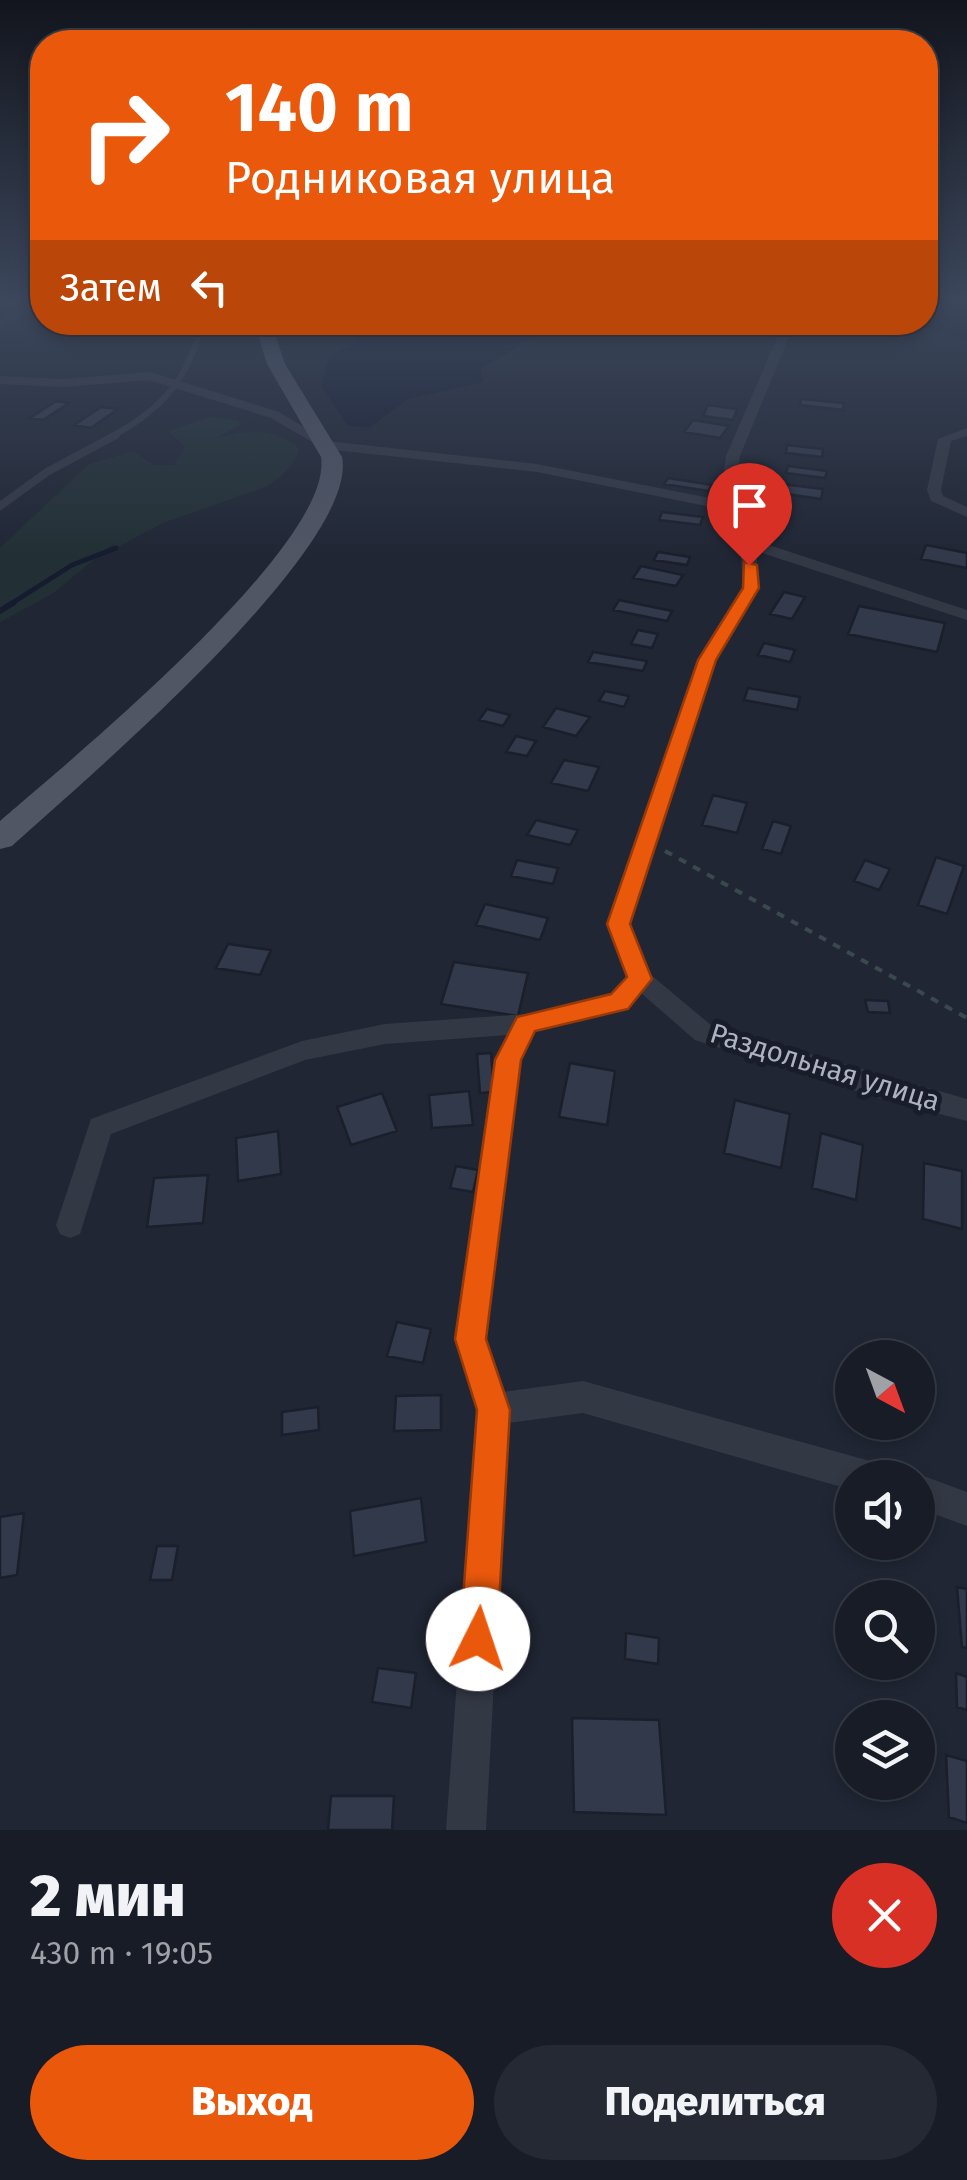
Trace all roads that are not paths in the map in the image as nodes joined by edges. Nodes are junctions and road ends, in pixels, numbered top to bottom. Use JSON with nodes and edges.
{"nodes":[{"id":1,"x":174,"y":387,"type":"edge"},
{"id":2,"x":184,"y":387,"type":"edge"},
{"id":3,"x":287,"y":387,"type":"edge"},
{"id":4,"x":762,"y":387,"type":"edge"},
{"id":5,"x":967,"y":432,"type":"edge"},
{"id":6,"x":324,"y":444,"type":"junction"},
{"id":7,"x":0,"y":506,"type":"edge"},
{"id":8,"x":726,"y":506,"type":"junction"},
{"id":9,"x":967,"y":512,"type":"edge"},
{"id":10,"x":748,"y":542,"type":"junction"},
{"id":11,"x":967,"y":615,"type":"edge"},
{"id":12,"x":0,"y":838,"type":"edge"},
{"id":13,"x":640,"y":979,"type":"junction"},
{"id":14,"x":526,"y":1024,"type":"junction"},
{"id":15,"x":967,"y":1110,"type":"edge"},
{"id":16,"x":70,"y":1225,"type":"dead end"},
{"id":17,"x":494,"y":1410,"type":"junction"},
{"id":18,"x":835,"y":1468,"type":"edge"},
{"id":19,"x":935,"y":1497,"type":"edge"},
{"id":20,"x":967,"y":1509,"type":"edge"},
{"id":21,"x":466,"y":1830,"type":"edge"}],
"edges":[{"from":1,"to":7,"type":"lane"},
{"from":2,"to":6,"type":"street"},
{"from":3,"to":6,"type":"main road"},
{"from":4,"to":8,"type":"street"},
{"from":5,"to":9,"type":"street"},
{"from":6,"to":8,"type":"street"},
{"from":6,"to":12,"type":"main road"},
{"from":8,"to":10,"type":"street"},
{"from":10,"to":11,"type":"street"},
{"from":10,"to":13,"type":"street"},
{"from":13,"to":14,"type":"street"},
{"from":13,"to":15,"type":"street","name":"Раздольная улица"},
{"from":14,"to":16,"type":"street"},
{"from":14,"to":17,"type":"street"},
{"from":17,"to":18,"type":"street"},
{"from":17,"to":21,"type":"street"},
{"from":19,"to":20,"type":"street"}]}
